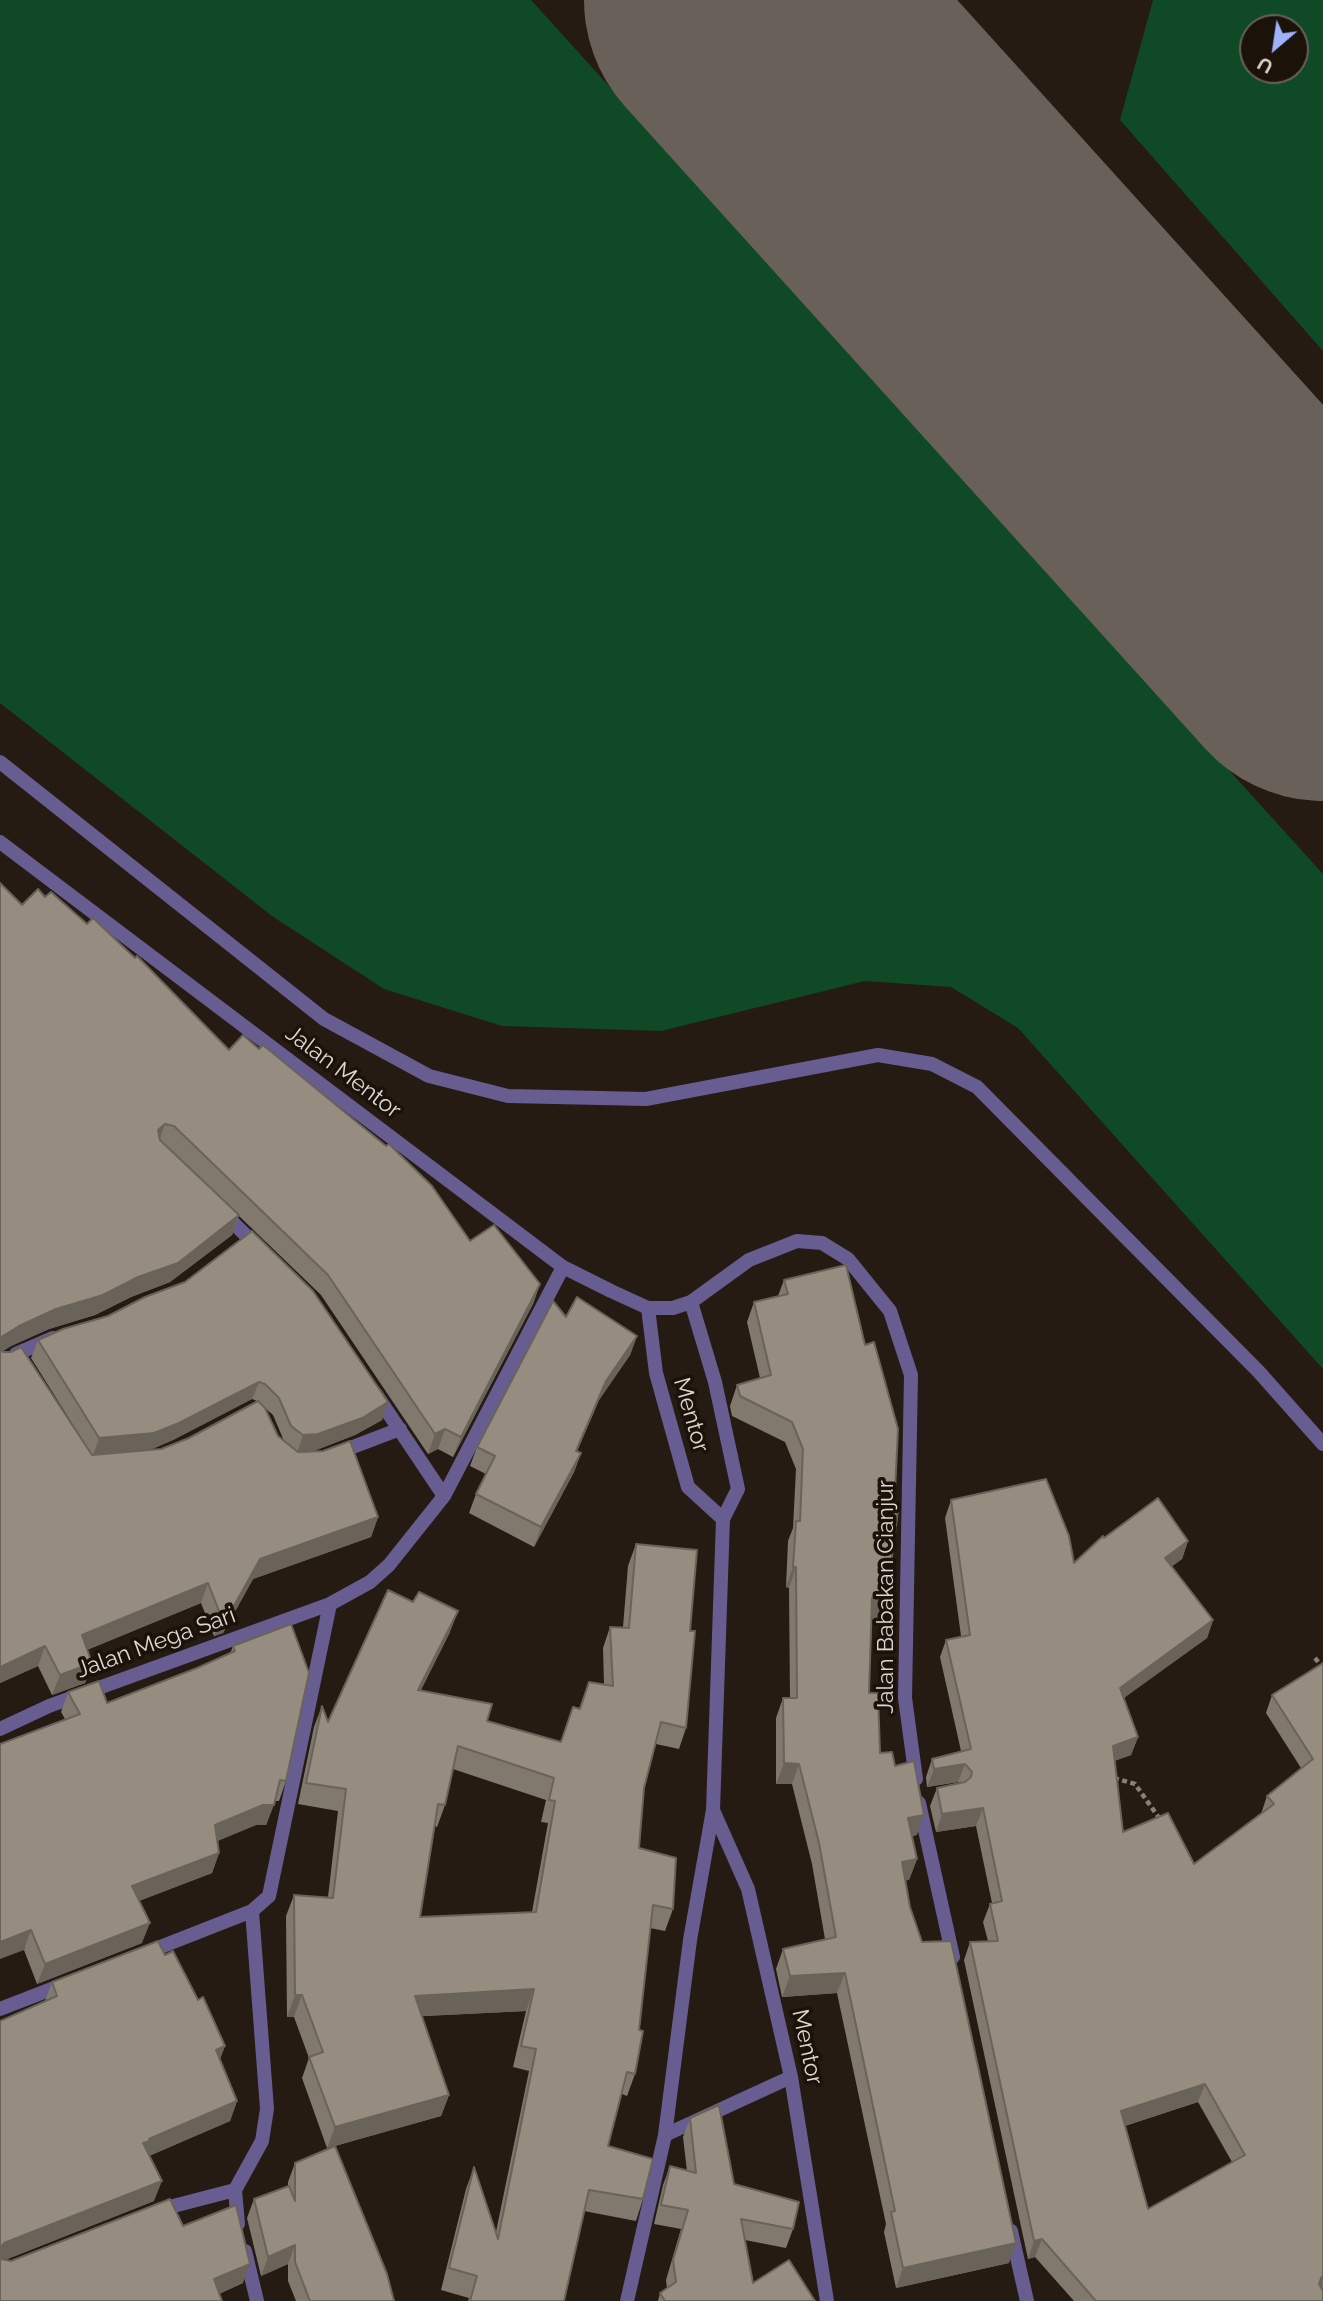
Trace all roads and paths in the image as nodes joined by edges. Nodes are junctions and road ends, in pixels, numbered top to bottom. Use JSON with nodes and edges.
{"nodes":[{"id":1,"x":0,"y":762,"type":"edge"},
{"id":2,"x":0,"y":842,"type":"edge"},
{"id":3,"x":207,"y":1197,"type":"edge"},
{"id":4,"x":266,"y":1255,"type":"edge"},
{"id":5,"x":563,"y":1267,"type":"junction"},
{"id":6,"x":718,"y":1283,"type":"joint"},
{"id":7,"x":691,"y":1302,"type":"junction"},
{"id":8,"x":648,"y":1308,"type":"junction"},
{"id":9,"x":64,"y":1335,"type":"edge"},
{"id":10,"x":0,"y":1363,"type":"edge"},
{"id":11,"x":370,"y":1385,"type":"edge"},
{"id":12,"x":400,"y":1429,"type":"junction"},
{"id":13,"x":1323,"y":1444,"type":"edge"},
{"id":14,"x":327,"y":1457,"type":"edge"},
{"id":15,"x":444,"y":1496,"type":"junction"},
{"id":16,"x":723,"y":1519,"type":"junction"},
{"id":17,"x":330,"y":1604,"type":"junction"},
{"id":18,"x":1315,"y":1657,"type":"dead end"},
{"id":19,"x":1323,"y":1668,"type":"edge"},
{"id":20,"x":0,"y":1729,"type":"edge"},
{"id":21,"x":1105,"y":1775,"type":"edge"},
{"id":22,"x":713,"y":1810,"type":"junction"},
{"id":23,"x":1165,"y":1826,"type":"edge"},
{"id":24,"x":251,"y":1911,"type":"junction"},
{"id":25,"x":126,"y":1960,"type":"edge"},
{"id":26,"x":957,"y":1975,"type":"edge"},
{"id":27,"x":75,"y":1980,"type":"edge"},
{"id":28,"x":0,"y":2009,"type":"edge"},
{"id":29,"x":791,"y":2077,"type":"junction"},
{"id":30,"x":664,"y":2135,"type":"junction"},
{"id":31,"x":235,"y":2190,"type":"junction"},
{"id":32,"x":145,"y":2215,"type":"edge"},
{"id":33,"x":1009,"y":2220,"type":"edge"},
{"id":34,"x":257,"y":2301,"type":"edge"},
{"id":35,"x":627,"y":2301,"type":"edge"},
{"id":36,"x":827,"y":2301,"type":"edge"},
{"id":37,"x":1027,"y":2301,"type":"edge"}],
"edges":[{"from":1,"to":13,"type":"street"},
{"from":2,"to":5,"type":"street","name":"Jalan Mentor"},
{"from":3,"to":4,"type":"street"},
{"from":5,"to":8,"type":"street","name":"Jalan Mentor"},
{"from":5,"to":15,"type":"street","name":"Jalan Mega Sari"},
{"from":6,"to":7,"type":"street","name":"Jalan Mentor"},
{"from":6,"to":26,"type":"street","name":"Jalan Babakan Cianjur"},
{"from":7,"to":8,"type":"street","name":"Jalan Mentor"},
{"from":7,"to":16,"type":"street","name":"Mentor"},
{"from":8,"to":16,"type":"street","name":"Mentor"},
{"from":9,"to":10,"type":"street"},
{"from":11,"to":12,"type":"street"},
{"from":12,"to":14,"type":"street"},
{"from":12,"to":15,"type":"street"},
{"from":15,"to":17,"type":"street","name":"Jalan Mega Sari"},
{"from":16,"to":22,"type":"street","name":"Mentor"},
{"from":17,"to":20,"type":"street","name":"Jalan Mega Sari"},
{"from":17,"to":24,"type":"street"},
{"from":18,"to":19,"type":"path"},
{"from":21,"to":23,"type":"path"},
{"from":22,"to":29,"type":"street","name":"Mentor"},
{"from":22,"to":30,"type":"street","name":"Mentor"},
{"from":24,"to":25,"type":"street"},
{"from":24,"to":31,"type":"street"},
{"from":27,"to":28,"type":"street"},
{"from":29,"to":30,"type":"street"},
{"from":29,"to":36,"type":"street","name":"Mentor"},
{"from":30,"to":35,"type":"street","name":"Mentor"},
{"from":31,"to":32,"type":"street"},
{"from":31,"to":34,"type":"street"},
{"from":33,"to":37,"type":"street"}]}
